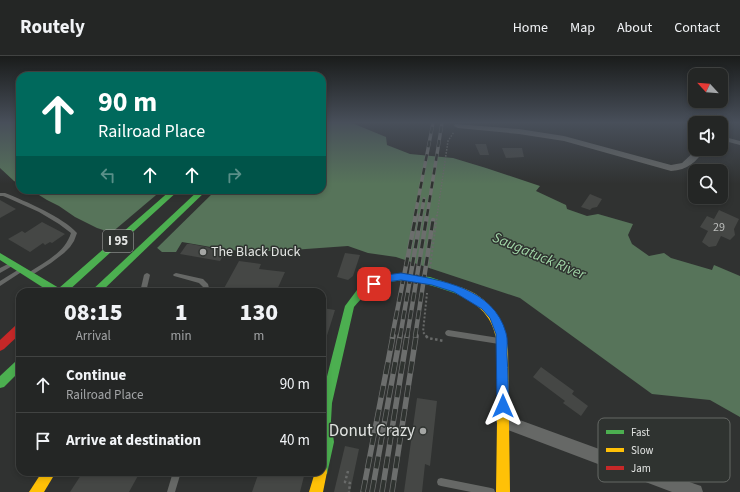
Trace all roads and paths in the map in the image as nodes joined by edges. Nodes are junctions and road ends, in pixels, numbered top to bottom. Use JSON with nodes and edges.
{"nodes":[{"id":1,"x":448,"y":143,"type":"edge"},
{"id":2,"x":584,"y":143,"type":"edge"},
{"id":3,"x":695,"y":156,"type":"edge"},
{"id":4,"x":171,"y":194,"type":"edge"},
{"id":5,"x":199,"y":194,"type":"edge"},
{"id":6,"x":0,"y":195,"type":"edge"},
{"id":7,"x":0,"y":256,"type":"edge"},
{"id":8,"x":12,"y":264,"type":"junction"},
{"id":9,"x":0,"y":271,"type":"edge"},
{"id":10,"x":26,"y":272,"type":"junction"},
{"id":11,"x":429,"y":273,"type":"dead end"},
{"id":12,"x":147,"y":275,"type":"dead end"},
{"id":13,"x":176,"y":275,"type":"dead end"},
{"id":14,"x":0,"y":284,"type":"edge"},
{"id":15,"x":51,"y":288,"type":"edge"},
{"id":16,"x":65,"y":288,"type":"edge"},
{"id":17,"x":99,"y":288,"type":"edge"},
{"id":18,"x":143,"y":288,"type":"edge"},
{"id":19,"x":206,"y":288,"type":"edge"},
{"id":20,"x":427,"y":288,"type":"dead end"},
{"id":21,"x":16,"y":332,"type":"edge"},
{"id":22,"x":448,"y":333,"type":"dead end"},
{"id":23,"x":447,"y":341,"type":"dead end"},
{"id":24,"x":502,"y":342,"type":"junction"},
{"id":25,"x":0,"y":346,"type":"edge"},
{"id":26,"x":16,"y":368,"type":"edge"},
{"id":27,"x":0,"y":382,"type":"edge"},
{"id":28,"x":326,"y":403,"type":"edge"},
{"id":29,"x":503,"y":421,"type":"junction"},
{"id":30,"x":326,"y":434,"type":"edge"},
{"id":31,"x":326,"y":451,"type":"edge"},
{"id":32,"x":598,"y":457,"type":"edge"},
{"id":33,"x":348,"y":471,"type":"dead end"},
{"id":34,"x":47,"y":476,"type":"edge"},
{"id":35,"x":176,"y":476,"type":"edge"},
{"id":36,"x":320,"y":476,"type":"edge"},
{"id":37,"x":441,"y":482,"type":"dead end"},
{"id":38,"x":667,"y":482,"type":"edge"},
{"id":39,"x":36,"y":492,"type":"edge"},
{"id":40,"x":171,"y":492,"type":"edge"},
{"id":41,"x":316,"y":492,"type":"edge"},
{"id":42,"x":349,"y":492,"type":"edge"},
{"id":43,"x":491,"y":492,"type":"edge"},
{"id":44,"x":503,"y":492,"type":"edge"},
{"id":45,"x":695,"y":492,"type":"edge"}],
"edges":[{"from":1,"to":11,"type":"path"},
{"from":2,"to":3,"type":"street"},
{"from":4,"to":16,"type":"main road","number":"I 95"},
{"from":5,"to":17,"type":"main road","number":"I 95"},
{"from":6,"to":10,"type":"lane"},
{"from":7,"to":8,"type":"main road"},
{"from":8,"to":9,"type":"lane"},
{"from":8,"to":10,"type":"main road"},
{"from":10,"to":14,"type":"lane"},
{"from":10,"to":15,"type":"main road"},
{"from":12,"to":18,"type":"lane"},
{"from":13,"to":19,"type":"lane"},
{"from":20,"to":23,"type":"path"},
{"from":21,"to":25,"type":"main road"},
{"from":22,"to":24,"type":"lane"},
{"from":24,"to":28,"type":"main road"},
{"from":24,"to":29,"type":"main road"},
{"from":26,"to":27,"type":"main road"},
{"from":29,"to":32,"type":"street"},
{"from":29,"to":44,"type":"main road"},
{"from":30,"to":31,"type":"main road"},
{"from":33,"to":42,"type":"path"},
{"from":34,"to":39,"type":"main road"},
{"from":35,"to":40,"type":"lane"},
{"from":36,"to":41,"type":"main road"},
{"from":37,"to":43,"type":"lane"},
{"from":38,"to":45,"type":"street"}]}
